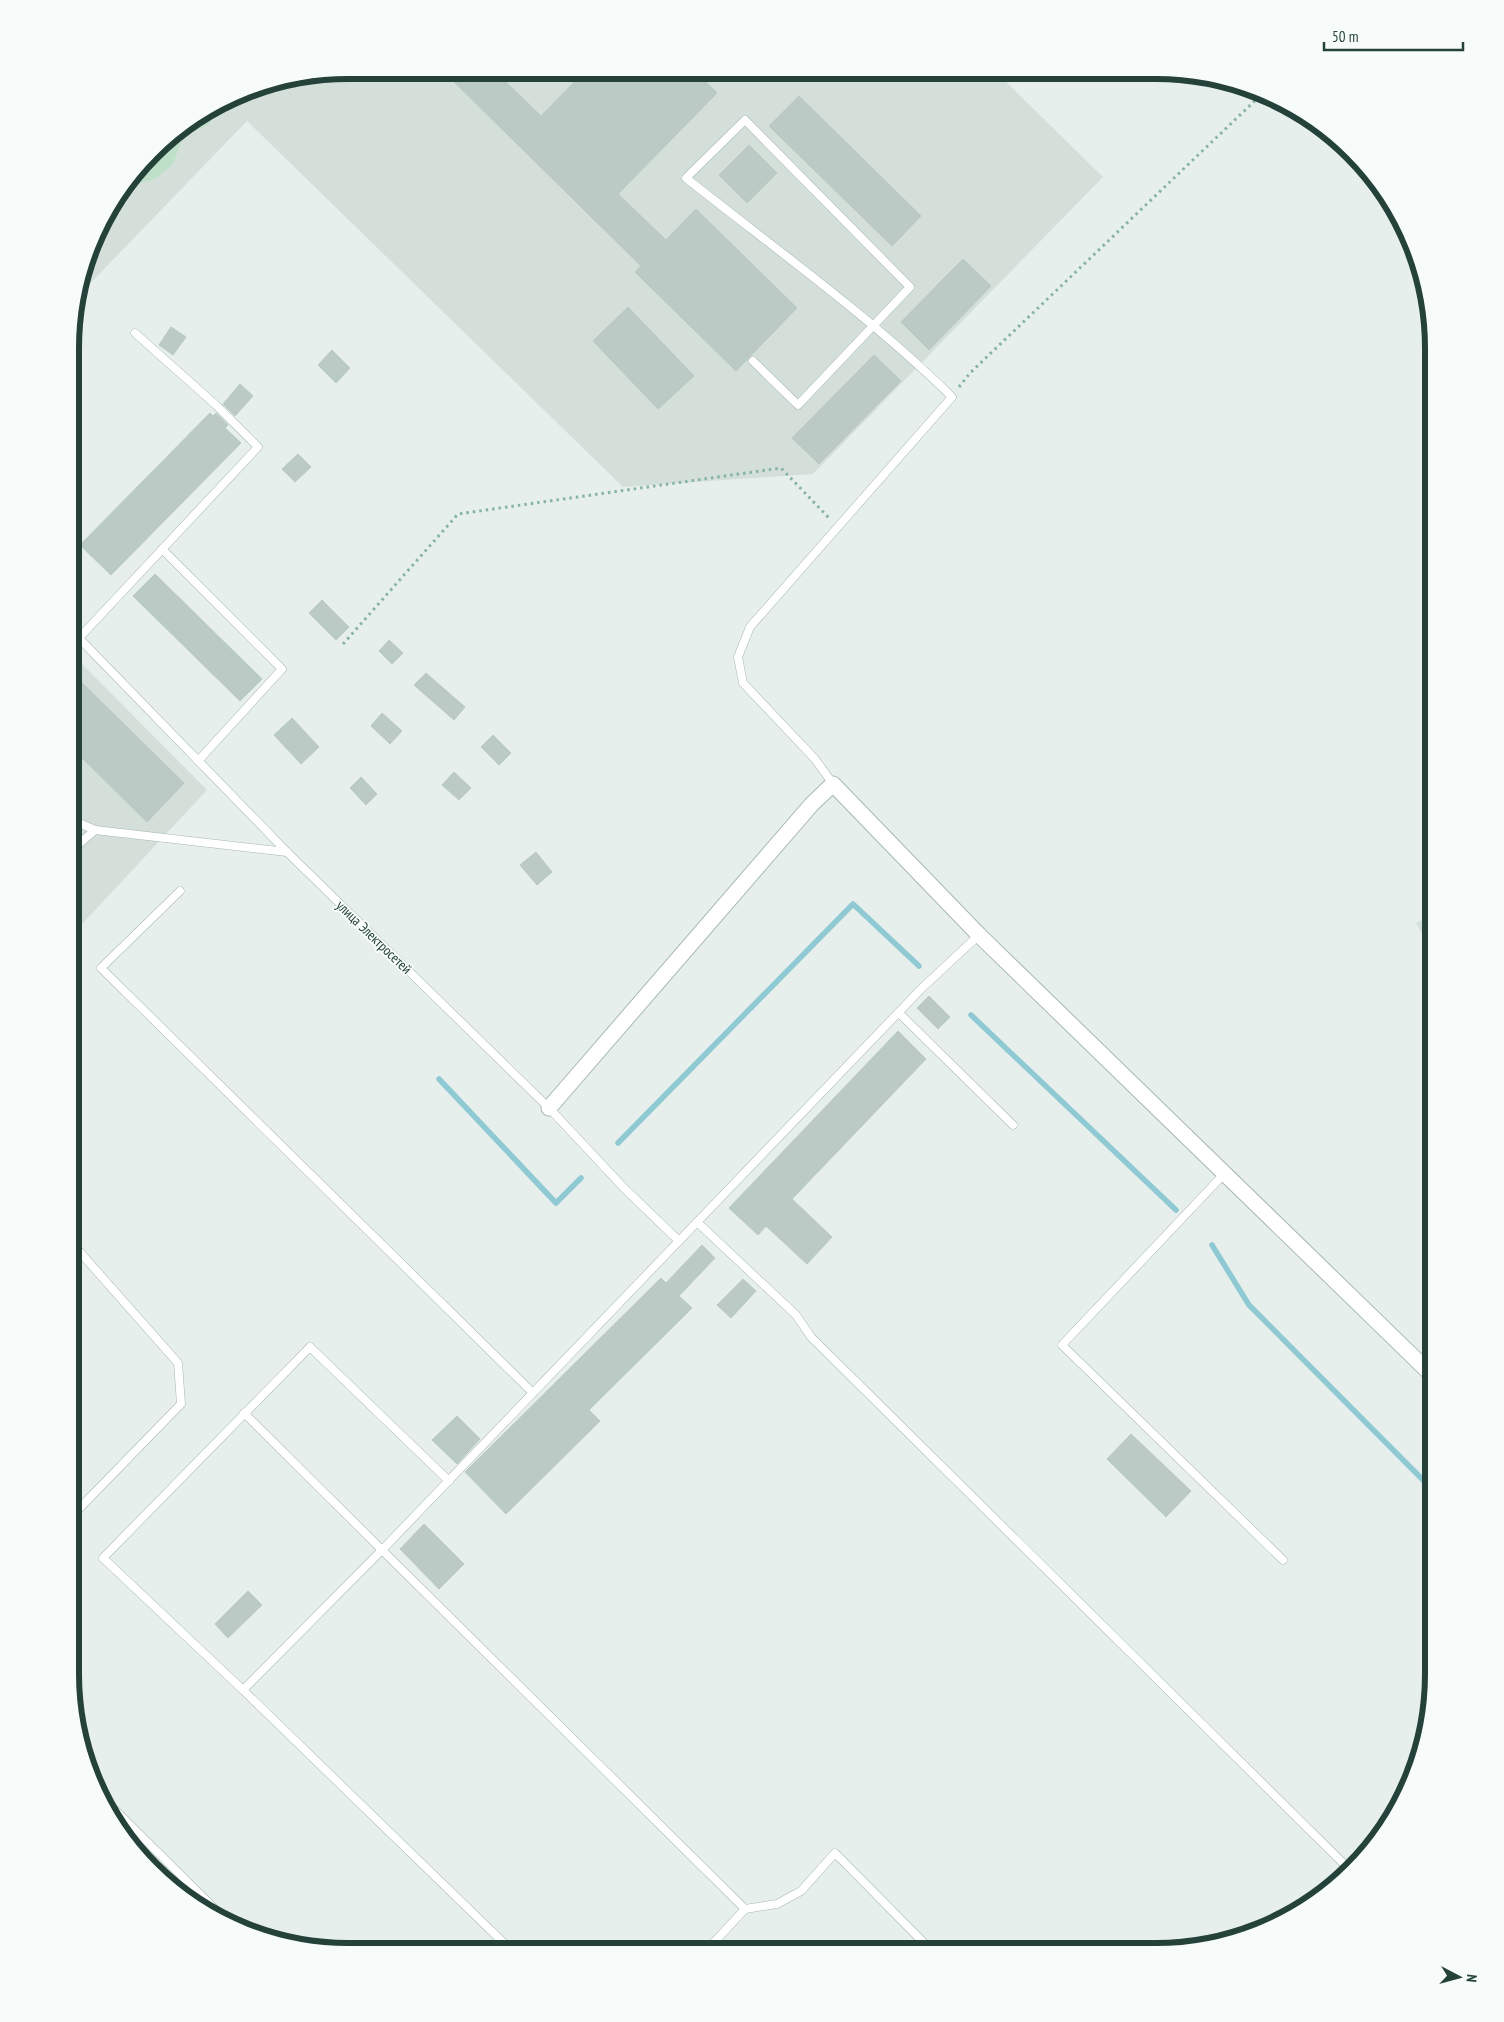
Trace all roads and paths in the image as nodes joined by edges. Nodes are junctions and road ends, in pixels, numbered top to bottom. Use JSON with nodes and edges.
{"nodes":[{"id":1,"x":1257,"y":98,"type":"edge"},
{"id":2,"x":872,"y":326,"type":"junction"},
{"id":3,"x":135,"y":333,"type":"dead end"},
{"id":4,"x":753,"y":361,"type":"dead end"},
{"id":5,"x":952,"y":397,"type":"junction"},
{"id":6,"x":837,"y":526,"type":"junction"},
{"id":7,"x":162,"y":549,"type":"junction"},
{"id":8,"x":79,"y":638,"type":"joint"},
{"id":9,"x":343,"y":644,"type":"dead end"},
{"id":10,"x":198,"y":761,"type":"junction"},
{"id":11,"x":834,"y":784,"type":"junction"},
{"id":12,"x":79,"y":823,"type":"edge"},
{"id":13,"x":94,"y":830,"type":"junction"},
{"id":14,"x":79,"y":845,"type":"edge"},
{"id":15,"x":287,"y":852,"type":"junction"},
{"id":16,"x":180,"y":891,"type":"dead end"},
{"id":17,"x":979,"y":935,"type":"junction"},
{"id":18,"x":899,"y":1013,"type":"junction"},
{"id":19,"x":549,"y":1108,"type":"junction"},
{"id":20,"x":1013,"y":1124,"type":"dead end"},
{"id":21,"x":1224,"y":1174,"type":"junction"},
{"id":22,"x":697,"y":1222,"type":"junction"},
{"id":23,"x":679,"y":1241,"type":"junction"},
{"id":24,"x":79,"y":1251,"type":"edge"},
{"id":25,"x":1425,"y":1369,"type":"edge"},
{"id":26,"x":533,"y":1393,"type":"junction"},
{"id":27,"x":244,"y":1413,"type":"junction"},
{"id":28,"x":449,"y":1481,"type":"junction"},
{"id":29,"x":79,"y":1509,"type":"edge"},
{"id":30,"x":382,"y":1550,"type":"junction"},
{"id":31,"x":1283,"y":1560,"type":"dead end"},
{"id":32,"x":242,"y":1690,"type":"junction"},
{"id":33,"x":116,"y":1811,"type":"edge"},
{"id":34,"x":1345,"y":1865,"type":"edge"},
{"id":35,"x":213,"y":1907,"type":"edge"},
{"id":36,"x":746,"y":1909,"type":"junction"},
{"id":37,"x":504,"y":1943,"type":"edge"},
{"id":38,"x":714,"y":1943,"type":"edge"},
{"id":39,"x":924,"y":1943,"type":"edge"}],
"edges":[{"from":1,"to":5,"type":"path"},
{"from":2,"to":2,"type":"lane"},
{"from":2,"to":4,"type":"lane"},
{"from":2,"to":5,"type":"lane"},
{"from":3,"to":7,"type":"lane"},
{"from":5,"to":6,"type":"lane"},
{"from":6,"to":9,"type":"path"},
{"from":6,"to":11,"type":"lane"},
{"from":7,"to":8,"type":"lane"},
{"from":7,"to":10,"type":"lane"},
{"from":8,"to":10,"type":"lane","name":"улица Электросетей"},
{"from":10,"to":15,"type":"lane","name":"улица Электросетей"},
{"from":11,"to":17,"type":"street"},
{"from":11,"to":19,"type":"street"},
{"from":12,"to":13,"type":"lane"},
{"from":13,"to":14,"type":"lane"},
{"from":13,"to":15,"type":"lane"},
{"from":15,"to":19,"type":"lane","name":"улица Электросетей"},
{"from":16,"to":26,"type":"lane"},
{"from":17,"to":18,"type":"lane"},
{"from":17,"to":21,"type":"street"},
{"from":18,"to":20,"type":"lane"},
{"from":18,"to":22,"type":"lane"},
{"from":19,"to":23,"type":"lane","name":"улица Электросетей"},
{"from":21,"to":25,"type":"street"},
{"from":21,"to":31,"type":"lane"},
{"from":22,"to":23,"type":"lane"},
{"from":22,"to":34,"type":"lane"},
{"from":23,"to":26,"type":"lane"},
{"from":24,"to":29,"type":"lane"},
{"from":26,"to":28,"type":"lane"},
{"from":27,"to":28,"type":"lane"},
{"from":27,"to":30,"type":"lane"},
{"from":27,"to":32,"type":"lane"},
{"from":28,"to":30,"type":"lane"},
{"from":30,"to":32,"type":"lane"},
{"from":30,"to":36,"type":"lane"},
{"from":32,"to":37,"type":"lane"},
{"from":33,"to":35,"type":"lane"},
{"from":36,"to":38,"type":"lane"},
{"from":36,"to":39,"type":"lane"}]}
